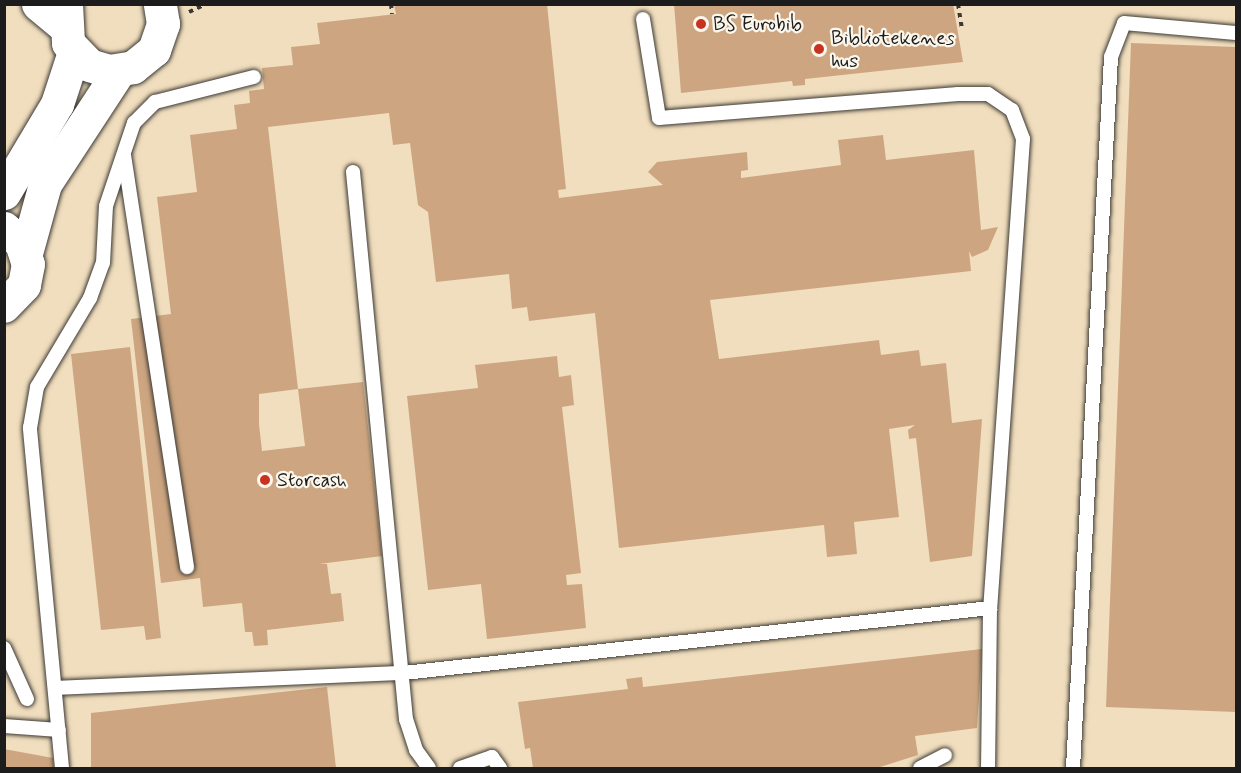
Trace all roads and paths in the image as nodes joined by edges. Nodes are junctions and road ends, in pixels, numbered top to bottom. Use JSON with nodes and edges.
{"nodes":[{"id":1,"x":206,"y":4,"type":"edge"},
{"id":2,"x":391,"y":4,"type":"edge"},
{"id":3,"x":958,"y":4,"type":"edge"},
{"id":4,"x":171,"y":10,"type":"edge"},
{"id":5,"x":393,"y":14,"type":"dead end"},
{"id":6,"x":643,"y":19,"type":"dead end"},
{"id":7,"x":60,"y":21,"type":"edge"},
{"id":8,"x":962,"y":30,"type":"dead end"},
{"id":9,"x":1236,"y":33,"type":"edge"},
{"id":10,"x":119,"y":71,"type":"junction"},
{"id":11,"x":254,"y":77,"type":"dead end"},
{"id":12,"x":124,"y":152,"type":"junction"},
{"id":13,"x":353,"y":172,"type":"dead end"},
{"id":14,"x":4,"y":193,"type":"edge"},
{"id":15,"x":4,"y":228,"type":"edge"},
{"id":16,"x":26,"y":253,"type":"junction"},
{"id":17,"x":4,"y":306,"type":"edge"},
{"id":18,"x":187,"y":567,"type":"dead end"},
{"id":19,"x":990,"y":608,"type":"junction"},
{"id":20,"x":4,"y":648,"type":"edge"},
{"id":21,"x":404,"y":673,"type":"junction"},
{"id":22,"x":55,"y":688,"type":"junction"},
{"id":23,"x":27,"y":699,"type":"dead end"},
{"id":24,"x":4,"y":726,"type":"edge"},
{"id":25,"x":59,"y":730,"type":"junction"},
{"id":26,"x":945,"y":755,"type":"dead end"},
{"id":27,"x":62,"y":768,"type":"edge"},
{"id":28,"x":429,"y":768,"type":"edge"},
{"id":29,"x":460,"y":768,"type":"edge"},
{"id":30,"x":500,"y":768,"type":"edge"},
{"id":31,"x":920,"y":768,"type":"edge"},
{"id":32,"x":988,"y":768,"type":"edge"},
{"id":33,"x":1073,"y":768,"type":"edge"}],
"edges":[{"from":1,"to":4,"type":"path"},
{"from":2,"to":5,"type":"path"},
{"from":3,"to":8,"type":"path"},
{"from":4,"to":10,"type":"street"},
{"from":6,"to":19,"type":"lane"},
{"from":7,"to":10,"type":"street"},
{"from":7,"to":14,"type":"street"},
{"from":9,"to":33,"type":"lane"},
{"from":10,"to":16,"type":"street"},
{"from":11,"to":12,"type":"lane"},
{"from":12,"to":18,"type":"lane"},
{"from":12,"to":22,"type":"lane"},
{"from":13,"to":21,"type":"lane"},
{"from":15,"to":16,"type":"street"},
{"from":16,"to":17,"type":"street"},
{"from":19,"to":21,"type":"lane"},
{"from":19,"to":32,"type":"lane"},
{"from":20,"to":23,"type":"lane"},
{"from":21,"to":22,"type":"lane"},
{"from":21,"to":28,"type":"lane"},
{"from":22,"to":25,"type":"lane"},
{"from":24,"to":25,"type":"lane"},
{"from":25,"to":27,"type":"lane"},
{"from":26,"to":31,"type":"lane"},
{"from":29,"to":30,"type":"lane"}]}
